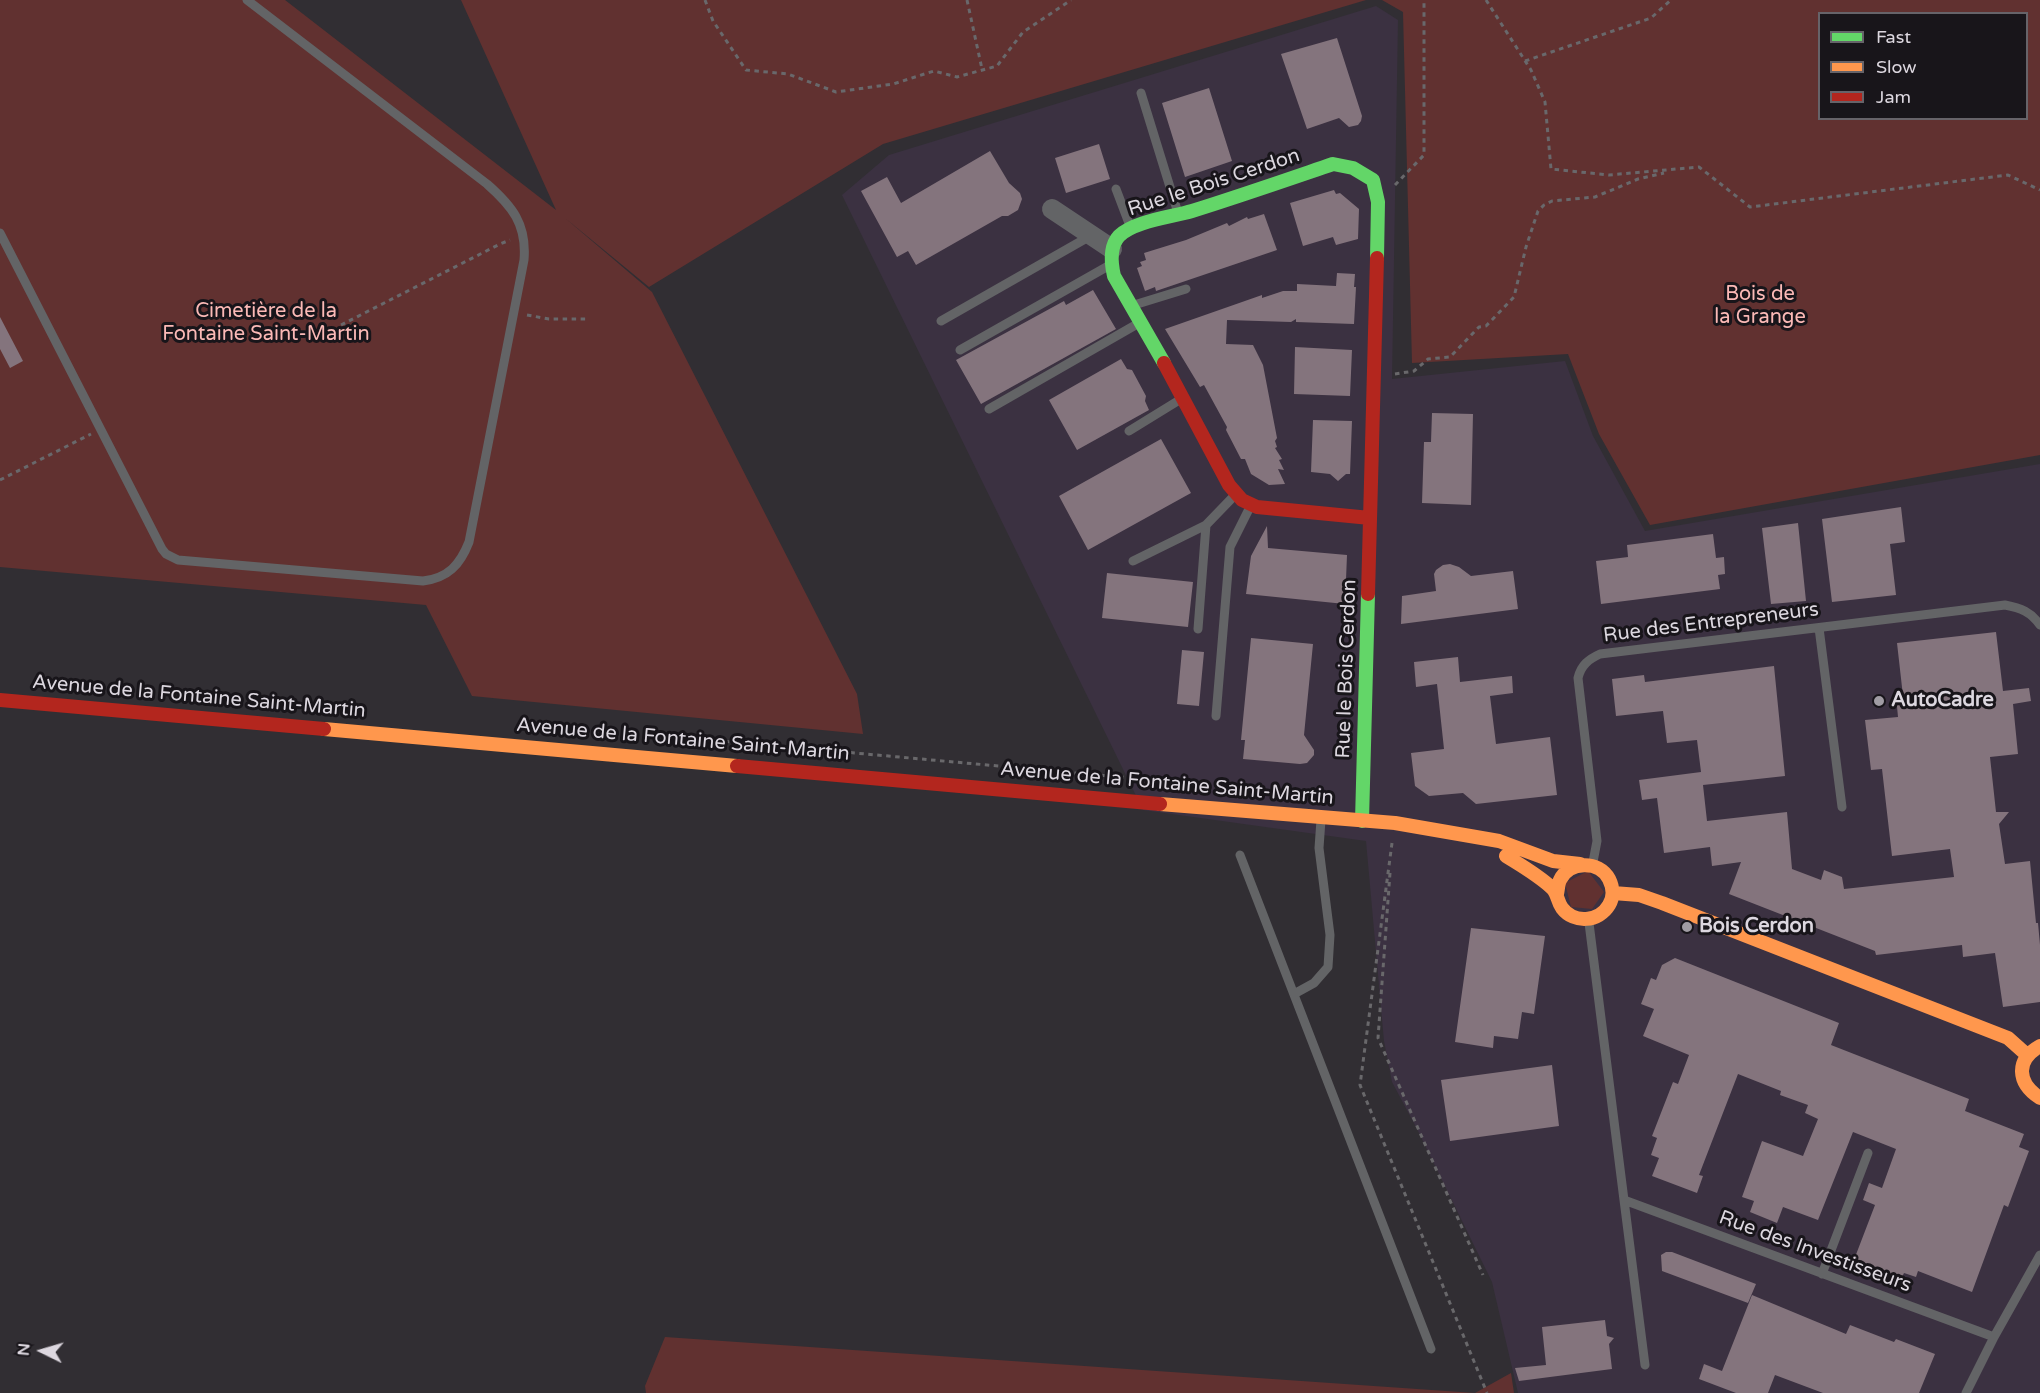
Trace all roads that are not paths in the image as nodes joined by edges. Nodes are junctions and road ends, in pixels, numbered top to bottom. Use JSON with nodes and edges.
{"nodes":[{"id":1,"x":247,"y":0,"type":"edge"},
{"id":2,"x":1141,"y":93,"type":"dead end"},
{"id":3,"x":1116,"y":189,"type":"dead end"},
{"id":4,"x":1052,"y":209,"type":"dead end"},
{"id":5,"x":1179,"y":215,"type":"junction"},
{"id":6,"x":1130,"y":229,"type":"junction"},
{"id":7,"x":0,"y":233,"type":"edge"},
{"id":8,"x":1092,"y":236,"type":"junction"},
{"id":9,"x":3,"y":244,"type":"edge"},
{"id":10,"x":1112,"y":256,"type":"junction"},
{"id":11,"x":1186,"y":290,"type":"dead end"},
{"id":12,"x":1132,"y":306,"type":"junction"},
{"id":13,"x":941,"y":321,"type":"dead end"},
{"id":14,"x":1141,"y":322,"type":"junction"},
{"id":15,"x":960,"y":350,"type":"dead end"},
{"id":16,"x":1184,"y":397,"type":"junction"},
{"id":17,"x":988,"y":409,"type":"dead end"},
{"id":18,"x":1129,"y":431,"type":"dead end"},
{"id":19,"x":1236,"y":493,"type":"junction"},
{"id":20,"x":1251,"y":504,"type":"junction"},
{"id":21,"x":1370,"y":518,"type":"junction"},
{"id":22,"x":1206,"y":525,"type":"junction"},
{"id":23,"x":1133,"y":561,"type":"dead end"},
{"id":24,"x":2040,"y":626,"type":"edge"},
{"id":25,"x":1818,"y":628,"type":"junction"},
{"id":26,"x":1198,"y":629,"type":"dead end"},
{"id":27,"x":0,"y":700,"type":"edge"},
{"id":28,"x":1216,"y":716,"type":"dead end"},
{"id":29,"x":1842,"y":807,"type":"dead end"},
{"id":30,"x":1321,"y":818,"type":"junction"},
{"id":31,"x":1362,"y":821,"type":"junction"},
{"id":32,"x":1473,"y":838,"type":"junction"},
{"id":33,"x":1240,"y":855,"type":"dead end"},
{"id":34,"x":1586,"y":864,"type":"junction"},
{"id":35,"x":1613,"y":893,"type":"junction"},
{"id":36,"x":1557,"y":894,"type":"junction"},
{"id":37,"x":1588,"y":919,"type":"junction"},
{"id":38,"x":1294,"y":994,"type":"junction"},
{"id":39,"x":2040,"y":1046,"type":"edge"},
{"id":40,"x":2027,"y":1055,"type":"junction"},
{"id":41,"x":2040,"y":1098,"type":"edge"},
{"id":42,"x":1868,"y":1152,"type":"dead end"},
{"id":43,"x":1624,"y":1200,"type":"junction"},
{"id":44,"x":2040,"y":1255,"type":"edge"},
{"id":45,"x":1822,"y":1274,"type":"junction"},
{"id":46,"x":1994,"y":1337,"type":"junction"},
{"id":47,"x":1431,"y":1349,"type":"dead end"},
{"id":48,"x":1645,"y":1365,"type":"dead end"},
{"id":49,"x":1966,"y":1393,"type":"edge"}],
"edges":[{"from":1,"to":9,"type":"lane"},
{"from":2,"to":5,"type":"lane"},
{"from":3,"to":6,"type":"lane"},
{"from":4,"to":8,"type":"street"},
{"from":5,"to":6,"type":"main road","name":"Rue le Bois Cerdon"},
{"from":5,"to":21,"type":"main road","name":"Rue le Bois Cerdon"},
{"from":6,"to":10,"type":"main road","name":"Rue le Bois Cerdon"},
{"from":7,"to":9,"type":"lane"},
{"from":8,"to":10,"type":"street"},
{"from":8,"to":13,"type":"lane"},
{"from":10,"to":12,"type":"main road"},
{"from":10,"to":15,"type":"lane"},
{"from":11,"to":12,"type":"lane"},
{"from":12,"to":14,"type":"main road"},
{"from":14,"to":16,"type":"main road"},
{"from":14,"to":17,"type":"lane"},
{"from":16,"to":18,"type":"lane"},
{"from":16,"to":19,"type":"main road"},
{"from":19,"to":20,"type":"main road"},
{"from":19,"to":22,"type":"lane"},
{"from":20,"to":21,"type":"main road"},
{"from":20,"to":28,"type":"lane"},
{"from":21,"to":31,"type":"main road","name":"Rue le Bois Cerdon"},
{"from":22,"to":23,"type":"lane"},
{"from":22,"to":26,"type":"lane"},
{"from":24,"to":25,"type":"lane","name":"Rue des Entrepreneurs"},
{"from":25,"to":29,"type":"lane"},
{"from":25,"to":34,"type":"lane","name":"Rue des Entrepreneurs"},
{"from":27,"to":30,"type":"main road","name":"Avenue de la Fontaine Saint-Martin"},
{"from":30,"to":31,"type":"main road","name":"Avenue de la Fontaine Saint-Martin"},
{"from":30,"to":38,"type":"lane"},
{"from":31,"to":32,"type":"main road","name":"Avenue de la Fontaine Saint-Martin"},
{"from":32,"to":34,"type":"main road","name":"Avenue de la Fontaine Saint-Martin"},
{"from":32,"to":36,"type":"main road"},
{"from":33,"to":38,"type":"lane"},
{"from":34,"to":35,"type":"main road"},
{"from":34,"to":36,"type":"main road"},
{"from":35,"to":37,"type":"main road"},
{"from":35,"to":40,"type":"main road"},
{"from":36,"to":37,"type":"main road"},
{"from":37,"to":43,"type":"lane"},
{"from":38,"to":47,"type":"lane"},
{"from":39,"to":40,"type":"main road"},
{"from":40,"to":41,"type":"main road"},
{"from":42,"to":45,"type":"lane"},
{"from":43,"to":45,"type":"lane","name":"Rue des Investisseurs"},
{"from":43,"to":48,"type":"lane"},
{"from":44,"to":46,"type":"lane"},
{"from":45,"to":46,"type":"lane","name":"Rue des Investisseurs"},
{"from":46,"to":49,"type":"lane"}]}
